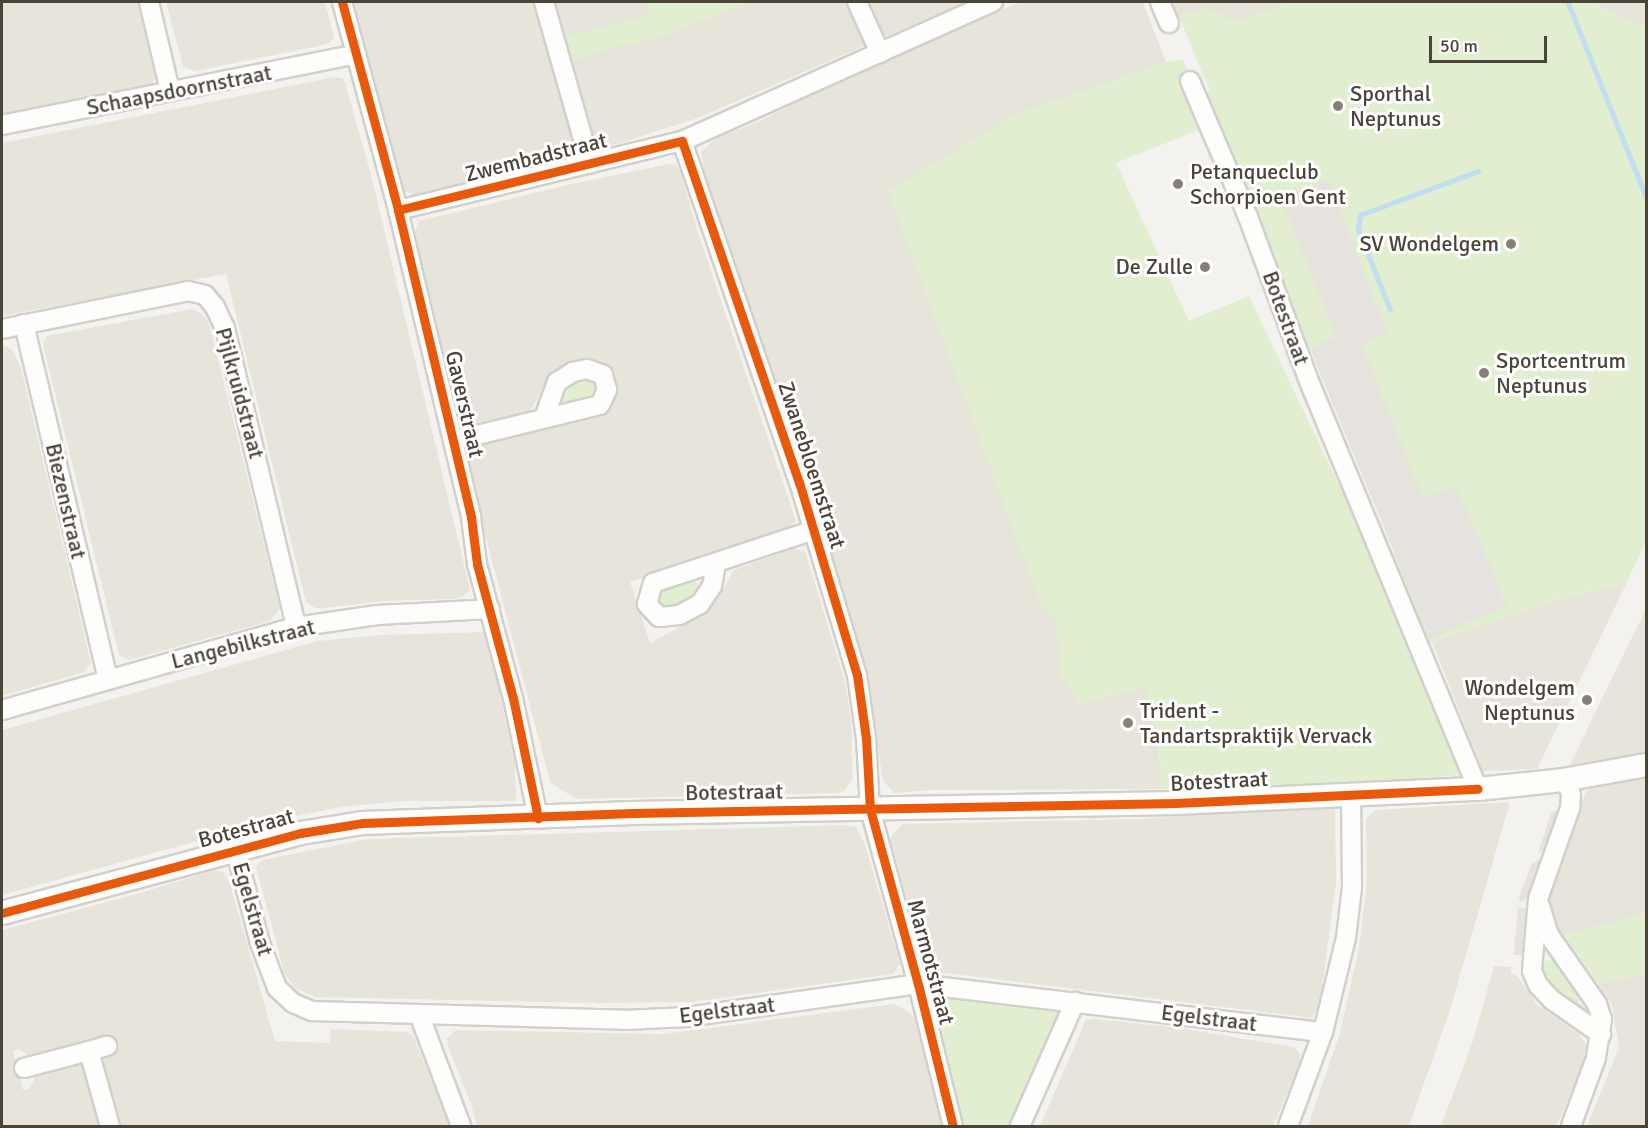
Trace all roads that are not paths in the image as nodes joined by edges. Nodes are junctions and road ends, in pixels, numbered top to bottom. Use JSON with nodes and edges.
{"nodes":[{"id":1,"x":149,"y":2,"type":"edge"},
{"id":2,"x":342,"y":2,"type":"edge"},
{"id":3,"x":544,"y":2,"type":"edge"},
{"id":4,"x":857,"y":2,"type":"edge"},
{"id":5,"x":993,"y":2,"type":"edge"},
{"id":6,"x":1160,"y":2,"type":"edge"},
{"id":7,"x":1169,"y":23,"type":"dead end"},
{"id":8,"x":880,"y":53,"type":"junction"},
{"id":9,"x":356,"y":54,"type":"junction"},
{"id":10,"x":1190,"y":81,"type":"dead end"},
{"id":11,"x":170,"y":91,"type":"junction"},
{"id":12,"x":2,"y":125,"type":"edge"},
{"id":13,"x":682,"y":141,"type":"junction"},
{"id":14,"x":590,"y":164,"type":"junction"},
{"id":15,"x":398,"y":210,"type":"junction"},
{"id":16,"x":24,"y":324,"type":"junction"},
{"id":17,"x":2,"y":329,"type":"edge"},
{"id":18,"x":544,"y":417,"type":"dead end"},
{"id":19,"x":453,"y":441,"type":"junction"},
{"id":20,"x":814,"y":530,"type":"junction"},
{"id":21,"x":716,"y":564,"type":"dead end"},
{"id":22,"x":490,"y":609,"type":"junction"},
{"id":23,"x":296,"y":627,"type":"junction"},
{"id":24,"x":108,"y":679,"type":"junction"},
{"id":25,"x":2,"y":710,"type":"edge"},
{"id":26,"x":1647,"y":765,"type":"edge"},
{"id":27,"x":1567,"y":779,"type":"junction"},
{"id":28,"x":1478,"y":789,"type":"junction"},
{"id":29,"x":1351,"y":793,"type":"junction"},
{"id":30,"x":870,"y":809,"type":"junction"},
{"id":31,"x":538,"y":818,"type":"junction"},
{"id":32,"x":236,"y":851,"type":"junction"},
{"id":33,"x":1538,"y":899,"type":"junction"},
{"id":34,"x":2,"y":913,"type":"edge"},
{"id":35,"x":918,"y":984,"type":"junction"},
{"id":36,"x":1075,"y":1002,"type":"junction"},
{"id":37,"x":419,"y":1014,"type":"junction"},
{"id":38,"x":1323,"y":1032,"type":"junction"},
{"id":39,"x":1601,"y":1034,"type":"junction"},
{"id":40,"x":107,"y":1046,"type":"dead end"},
{"id":41,"x":89,"y":1051,"type":"junction"},
{"id":42,"x":24,"y":1068,"type":"dead end"},
{"id":43,"x":110,"y":1126,"type":"edge"},
{"id":44,"x":461,"y":1126,"type":"edge"},
{"id":45,"x":953,"y":1126,"type":"edge"},
{"id":46,"x":1020,"y":1126,"type":"edge"},
{"id":47,"x":1288,"y":1126,"type":"edge"},
{"id":48,"x":1571,"y":1126,"type":"edge"}],
"edges":[{"from":1,"to":11,"type":"street"},
{"from":2,"to":9,"type":"street","name":"Gaverstraat"},
{"from":3,"to":14,"type":"street"},
{"from":4,"to":8,"type":"street"},
{"from":5,"to":8,"type":"street","name":"Zwembadstraat"},
{"from":6,"to":7,"type":"street"},
{"from":8,"to":13,"type":"street","name":"Zwembadstraat"},
{"from":9,"to":11,"type":"street","name":"Schaapsdoornstraat"},
{"from":9,"to":15,"type":"street","name":"Gaverstraat"},
{"from":10,"to":28,"type":"street","name":"Botestraat"},
{"from":11,"to":12,"type":"street","name":"Schaapsdoornstraat"},
{"from":13,"to":14,"type":"street","name":"Zwembadstraat"},
{"from":13,"to":20,"type":"street","name":"Zwanebloemstraat"},
{"from":14,"to":15,"type":"street","name":"Zwembadstraat"},
{"from":15,"to":19,"type":"street","name":"Gaverstraat"},
{"from":16,"to":17,"type":"street","name":"Pijlkruidstraat"},
{"from":16,"to":23,"type":"street","name":"Pijlkruidstraat"},
{"from":16,"to":24,"type":"street","name":"Biezenstraat"},
{"from":18,"to":19,"type":"street"},
{"from":19,"to":22,"type":"street","name":"Gaverstraat"},
{"from":20,"to":21,"type":"street"},
{"from":20,"to":30,"type":"street","name":"Zwanebloemstraat"},
{"from":22,"to":23,"type":"street","name":"Langebilkstraat"},
{"from":22,"to":31,"type":"street","name":"Gaverstraat"},
{"from":23,"to":24,"type":"street","name":"Langebilkstraat"},
{"from":24,"to":25,"type":"street","name":"Langebilkstraat"},
{"from":26,"to":27,"type":"street","name":"Botestraat"},
{"from":27,"to":28,"type":"street","name":"Botestraat"},
{"from":27,"to":33,"type":"street"},
{"from":28,"to":29,"type":"street","name":"Botestraat"},
{"from":29,"to":30,"type":"street","name":"Botestraat"},
{"from":29,"to":38,"type":"street"},
{"from":30,"to":31,"type":"street","name":"Botestraat"},
{"from":30,"to":35,"type":"street","name":"Marmotstraat"},
{"from":31,"to":32,"type":"street","name":"Botestraat"},
{"from":32,"to":34,"type":"street","name":"Botestraat"},
{"from":32,"to":37,"type":"street","name":"Egelstraat"},
{"from":33,"to":39,"type":"street"},
{"from":33,"to":39,"type":"street"},
{"from":35,"to":36,"type":"street","name":"Egelstraat"},
{"from":35,"to":37,"type":"street","name":"Egelstraat"},
{"from":35,"to":45,"type":"street","name":"Marmotstraat"},
{"from":36,"to":38,"type":"street","name":"Egelstraat"},
{"from":36,"to":46,"type":"street"},
{"from":37,"to":44,"type":"street"},
{"from":38,"to":47,"type":"street"},
{"from":39,"to":48,"type":"street"},
{"from":40,"to":41,"type":"street"},
{"from":41,"to":42,"type":"street"},
{"from":41,"to":43,"type":"street"}]}
